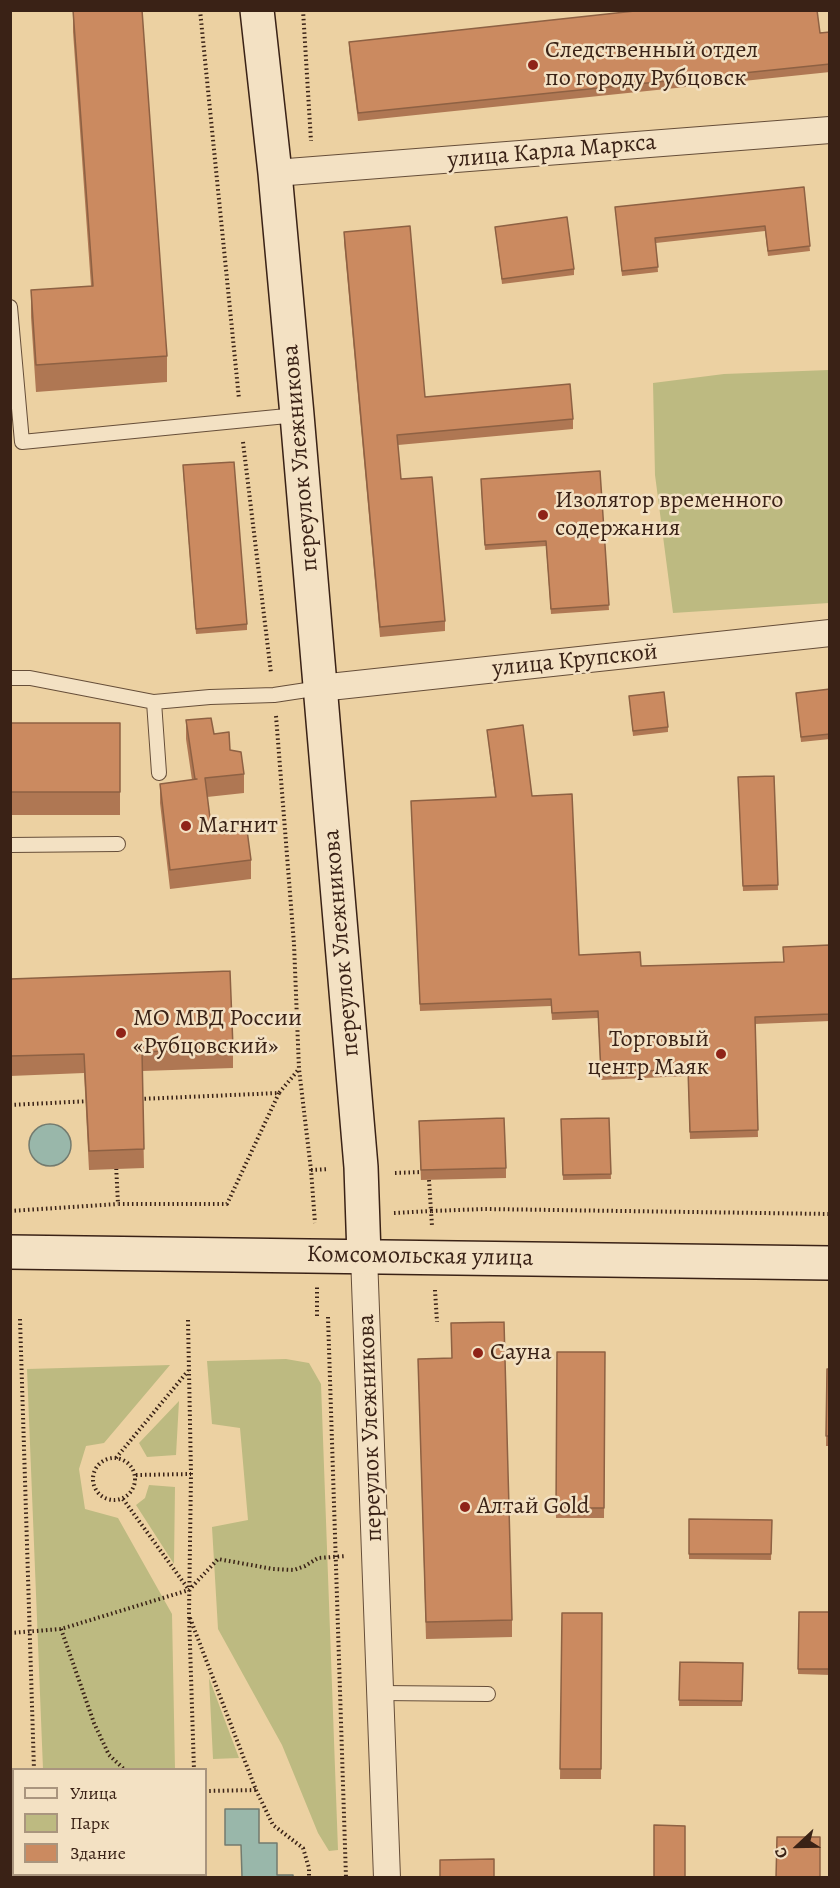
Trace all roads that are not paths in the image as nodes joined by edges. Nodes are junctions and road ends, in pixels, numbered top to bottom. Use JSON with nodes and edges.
{"nodes":[{"id":1,"x":257,"y":10,"type":"edge"},
{"id":2,"x":830,"y":130,"type":"edge"},
{"id":3,"x":275,"y":173,"type":"junction"},
{"id":4,"x":10,"y":307,"type":"edge"},
{"id":5,"x":297,"y":416,"type":"junction"},
{"id":6,"x":16,"y":443,"type":"edge"},
{"id":7,"x":830,"y":633,"type":"edge"},
{"id":8,"x":10,"y":678,"type":"edge"},
{"id":9,"x":320,"y":688,"type":"junction"},
{"id":10,"x":154,"y":702,"type":"junction"},
{"id":11,"x":159,"y":772,"type":"dead end"},
{"id":12,"x":118,"y":844,"type":"dead end"},
{"id":13,"x":10,"y":845,"type":"edge"},
{"id":14,"x":10,"y":1252,"type":"edge"},
{"id":15,"x":364,"y":1256,"type":"junction"},
{"id":16,"x":830,"y":1263,"type":"edge"},
{"id":17,"x":381,"y":1693,"type":"junction"},
{"id":18,"x":488,"y":1694,"type":"dead end"},
{"id":19,"x":387,"y":1878,"type":"edge"}],
"edges":[{"from":1,"to":3,"type":"main road","name":"переулок Улежникова"},
{"from":2,"to":3,"type":"street","name":"улица Карла Маркса"},
{"from":3,"to":5,"type":"main road","name":"переулок Улежникова"},
{"from":4,"to":6,"type":"lane"},
{"from":5,"to":6,"type":"lane"},
{"from":5,"to":9,"type":"main road","name":"переулок Улежникова"},
{"from":7,"to":9,"type":"street","name":"улица Крупской"},
{"from":8,"to":10,"type":"lane"},
{"from":9,"to":10,"type":"lane"},
{"from":9,"to":15,"type":"main road","name":"переулок Улежникова"},
{"from":10,"to":11,"type":"lane"},
{"from":12,"to":13,"type":"lane"},
{"from":14,"to":15,"type":"main road","name":"Комсомольская улица"},
{"from":15,"to":16,"type":"main road","name":"Комсомольская улица"},
{"from":15,"to":17,"type":"street","name":"переулок Улежникова"},
{"from":17,"to":18,"type":"lane"},
{"from":17,"to":19,"type":"street","name":"переулок Улежникова"}]}
